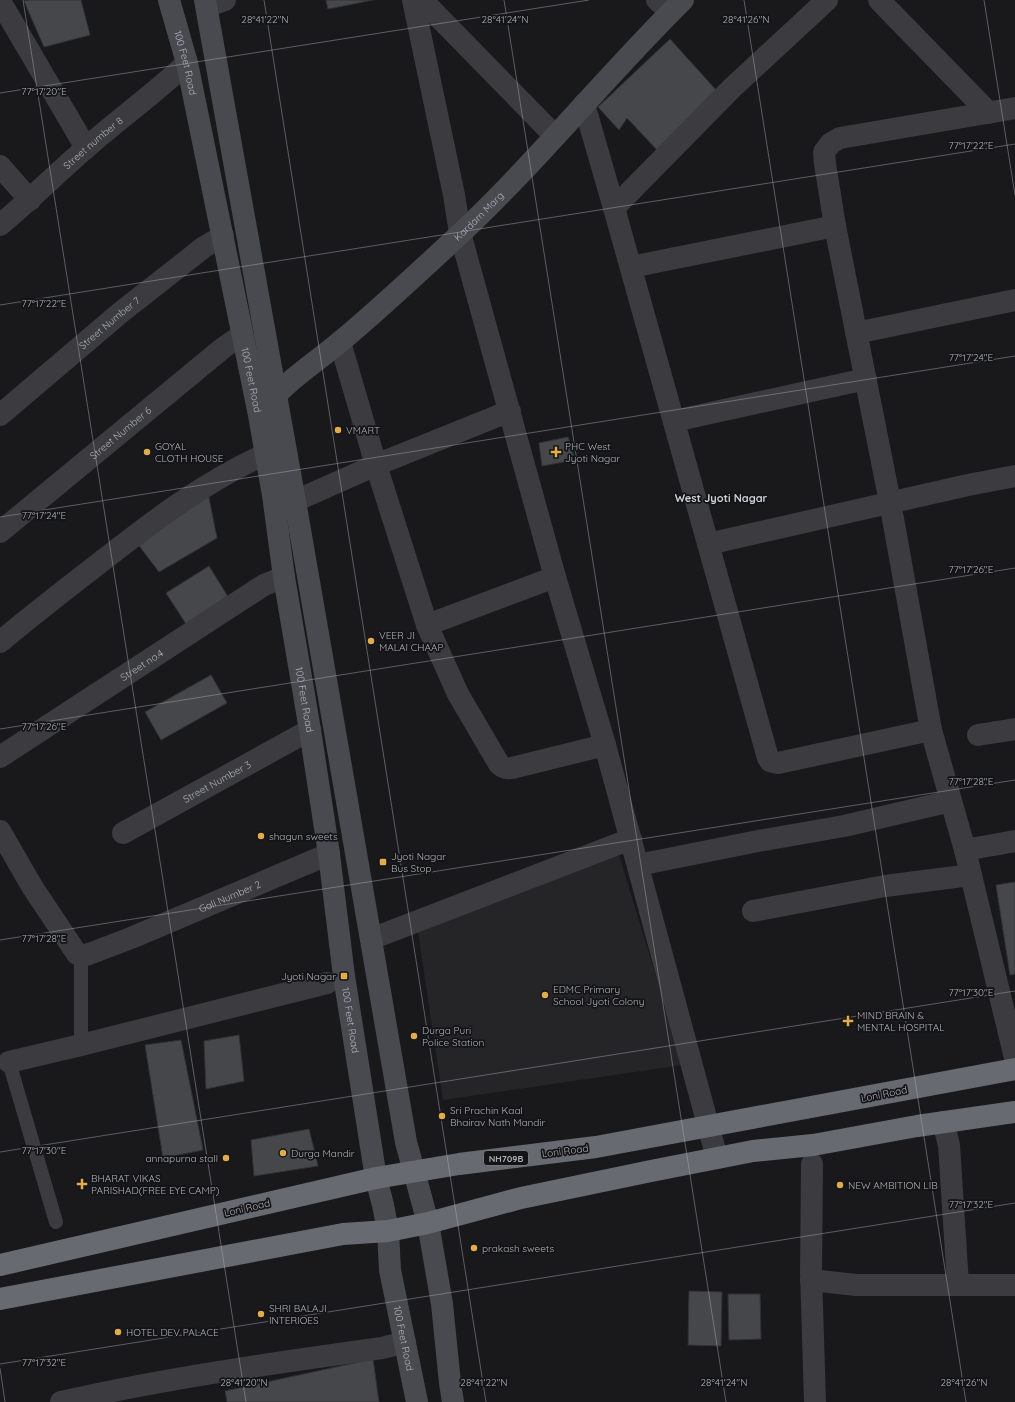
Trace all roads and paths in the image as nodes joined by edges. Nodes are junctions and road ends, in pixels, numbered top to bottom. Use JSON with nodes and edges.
{"nodes":[{"id":1,"x":169,"y":0,"type":"edge"},
{"id":2,"x":413,"y":0,"type":"edge"},
{"id":3,"x":422,"y":0,"type":"edge"},
{"id":4,"x":827,"y":0,"type":"edge"},
{"id":5,"x":879,"y":0,"type":"edge"},
{"id":6,"x":0,"y":1,"type":"edge"},
{"id":7,"x":215,"y":1,"type":"edge"},
{"id":8,"x":670,"y":4,"type":"edge"},
{"id":9,"x":186,"y":63,"type":"junction"},
{"id":10,"x":584,"y":104,"type":"junction"},
{"id":11,"x":1015,"y":108,"type":"edge"},
{"id":12,"x":989,"y":113,"type":"junction"},
{"id":13,"x":555,"y":136,"type":"junction"},
{"id":14,"x":86,"y":148,"type":"junction"},
{"id":15,"x":0,"y":166,"type":"edge"},
{"id":16,"x":30,"y":200,"type":"junction"},
{"id":17,"x":614,"y":208,"type":"junction"},
{"id":18,"x":0,"y":225,"type":"edge"},
{"id":19,"x":835,"y":226,"type":"junction"},
{"id":20,"x":460,"y":233,"type":"junction"},
{"id":21,"x":223,"y":236,"type":"junction"},
{"id":22,"x":631,"y":267,"type":"junction"},
{"id":23,"x":1015,"y":300,"type":"edge"},
{"id":24,"x":856,"y":333,"type":"junction"},
{"id":25,"x":242,"y":335,"type":"junction"},
{"id":26,"x":340,"y":342,"type":"junction"},
{"id":27,"x":866,"y":379,"type":"junction"},
{"id":28,"x":276,"y":394,"type":"junction"},
{"id":29,"x":510,"y":411,"type":"junction"},
{"id":30,"x":0,"y":415,"type":"edge"},
{"id":31,"x":259,"y":416,"type":"junction"},
{"id":32,"x":674,"y":421,"type":"junction"},
{"id":33,"x":266,"y":454,"type":"junction"},
{"id":34,"x":376,"y":465,"type":"junction"},
{"id":35,"x":1015,"y":476,"type":"edge"},
{"id":36,"x":295,"y":501,"type":"junction"},
{"id":37,"x":890,"y":502,"type":"junction"},
{"id":38,"x":0,"y":532,"type":"edge"},
{"id":39,"x":708,"y":544,"type":"junction"},
{"id":40,"x":284,"y":577,"type":"junction"},
{"id":41,"x":555,"y":577,"type":"junction"},
{"id":42,"x":427,"y":624,"type":"junction"},
{"id":43,"x":0,"y":642,"type":"edge"},
{"id":44,"x":1015,"y":729,"type":"edge"},
{"id":45,"x":310,"y":730,"type":"junction"},
{"id":46,"x":931,"y":730,"type":"junction"},
{"id":47,"x":978,"y":735,"type":"dead end"},
{"id":48,"x":605,"y":745,"type":"junction"},
{"id":49,"x":0,"y":757,"type":"edge"},
{"id":50,"x":951,"y":801,"type":"junction"},
{"id":51,"x":0,"y":831,"type":"edge"},
{"id":52,"x":124,"y":833,"type":"dead end"},
{"id":53,"x":631,"y":839,"type":"junction"},
{"id":54,"x":1015,"y":841,"type":"edge"},
{"id":55,"x":965,"y":850,"type":"junction"},
{"id":56,"x":329,"y":854,"type":"junction"},
{"id":57,"x":638,"y":866,"type":"junction"},
{"id":58,"x":970,"y":875,"type":"junction"},
{"id":59,"x":753,"y":911,"type":"dead end"},
{"id":60,"x":371,"y":939,"type":"junction"},
{"id":61,"x":81,"y":956,"type":"junction"},
{"id":62,"x":327,"y":983,"type":"dead end"},
{"id":63,"x":1011,"y":1023,"type":"edge"},
{"id":64,"x":81,"y":1045,"type":"junction"},
{"id":65,"x":1015,"y":1058,"type":"edge"},
{"id":66,"x":9,"y":1062,"type":"joint"},
{"id":67,"x":1015,"y":1069,"type":"edge"},
{"id":68,"x":1015,"y":1112,"type":"edge"},
{"id":69,"x":943,"y":1122,"type":"junction"},
{"id":70,"x":709,"y":1126,"type":"junction"},
{"id":71,"x":717,"y":1158,"type":"junction"},
{"id":72,"x":812,"y":1164,"type":"dead end"},
{"id":73,"x":414,"y":1172,"type":"junction"},
{"id":74,"x":376,"y":1178,"type":"junction"},
{"id":75,"x":56,"y":1222,"type":"dead end"},
{"id":76,"x":428,"y":1224,"type":"junction"},
{"id":77,"x":388,"y":1232,"type":"junction"},
{"id":78,"x":0,"y":1266,"type":"edge"},
{"id":79,"x":811,"y":1280,"type":"junction"},
{"id":80,"x":958,"y":1284,"type":"junction"},
{"id":81,"x":1015,"y":1285,"type":"edge"},
{"id":82,"x":0,"y":1299,"type":"edge"},
{"id":83,"x":405,"y":1342,"type":"junction"},
{"id":84,"x":61,"y":1402,"type":"edge"},
{"id":85,"x":417,"y":1402,"type":"edge"},
{"id":86,"x":454,"y":1402,"type":"edge"},
{"id":87,"x":815,"y":1402,"type":"edge"}],
"edges":[{"from":1,"to":9,"type":"main road","name":"100 Feet Road"},
{"from":2,"to":20,"type":"street"},
{"from":3,"to":13,"type":"street"},
{"from":4,"to":17,"type":"street"},
{"from":5,"to":12,"type":"street"},
{"from":6,"to":14,"type":"street"},
{"from":7,"to":28,"type":"main road","name":"100 Feet Road"},
{"from":8,"to":10,"type":"main road","name":"Kardam Marg"},
{"from":9,"to":14,"type":"street","name":"Street number 8"},
{"from":9,"to":21,"type":"main road","name":"100 Feet Road"},
{"from":10,"to":13,"type":"main road","name":"Kardam Marg"},
{"from":10,"to":17,"type":"street"},
{"from":11,"to":12,"type":"street"},
{"from":12,"to":19,"type":"street"},
{"from":13,"to":20,"type":"main road","name":"Kardam Marg"},
{"from":14,"to":16,"type":"street","name":"Street number 8"},
{"from":15,"to":16,"type":"street"},
{"from":16,"to":18,"type":"street","name":"Street number 8"},
{"from":17,"to":22,"type":"street"},
{"from":19,"to":22,"type":"street"},
{"from":19,"to":24,"type":"street"},
{"from":20,"to":26,"type":"main road","name":"Kardam Marg"},
{"from":20,"to":29,"type":"street"},
{"from":21,"to":25,"type":"main road","name":"100 Feet Road"},
{"from":21,"to":30,"type":"street","name":"Street Number 7"},
{"from":22,"to":32,"type":"street"},
{"from":23,"to":24,"type":"street"},
{"from":24,"to":27,"type":"street"},
{"from":25,"to":31,"type":"main road","name":"100 Feet Road"},
{"from":25,"to":38,"type":"street","name":"Street Number 6"},
{"from":26,"to":28,"type":"main road","name":"Kardam Marg"},
{"from":26,"to":34,"type":"street"},
{"from":27,"to":32,"type":"street"},
{"from":27,"to":37,"type":"street"},
{"from":28,"to":31,"type":"main road","name":"Kardam Marg"},
{"from":28,"to":36,"type":"main road","name":"100 Feet Road"},
{"from":29,"to":34,"type":"street"},
{"from":29,"to":41,"type":"street"},
{"from":31,"to":33,"type":"main road","name":"100 Feet Road"},
{"from":32,"to":39,"type":"street"},
{"from":33,"to":40,"type":"main road","name":"100 Feet Road"},
{"from":33,"to":43,"type":"street"},
{"from":34,"to":36,"type":"street"},
{"from":34,"to":42,"type":"street"},
{"from":35,"to":37,"type":"street"},
{"from":36,"to":60,"type":"main road","name":"100 Feet Road"},
{"from":37,"to":39,"type":"street"},
{"from":37,"to":46,"type":"street"},
{"from":39,"to":46,"type":"street"},
{"from":40,"to":45,"type":"main road","name":"100 Feet Road"},
{"from":40,"to":49,"type":"street","name":"Street no.4"},
{"from":41,"to":42,"type":"street"},
{"from":41,"to":48,"type":"street"},
{"from":42,"to":48,"type":"street"},
{"from":44,"to":47,"type":"street"},
{"from":45,"to":52,"type":"street","name":"Street Number 3"},
{"from":45,"to":56,"type":"main road","name":"100 Feet Road"},
{"from":46,"to":50,"type":"street"},
{"from":48,"to":53,"type":"street"},
{"from":50,"to":55,"type":"street"},
{"from":50,"to":57,"type":"street"},
{"from":51,"to":61,"type":"street"},
{"from":53,"to":57,"type":"street"},
{"from":53,"to":60,"type":"street"},
{"from":54,"to":55,"type":"street"},
{"from":55,"to":58,"type":"street"},
{"from":56,"to":61,"type":"street","name":"Gali Number 2"},
{"from":56,"to":74,"type":"main road","name":"100 Feet Road"},
{"from":57,"to":70,"type":"street"},
{"from":58,"to":59,"type":"street"},
{"from":58,"to":63,"type":"street"},
{"from":60,"to":73,"type":"main road","name":"100 Feet Road"},
{"from":61,"to":64,"type":"lane"},
{"from":62,"to":64,"type":"street"},
{"from":63,"to":65,"type":"street"},
{"from":64,"to":66,"type":"street"},
{"from":66,"to":75,"type":"lane"},
{"from":67,"to":70,"type":"highway","name":"Loni Road","number":"NH709B"},
{"from":68,"to":69,"type":"highway"},
{"from":69,"to":71,"type":"highway"},
{"from":69,"to":80,"type":"street"},
{"from":70,"to":71,"type":"street"},
{"from":70,"to":73,"type":"highway","name":"Loni Road","number":"NH709B"},
{"from":71,"to":76,"type":"highway"},
{"from":72,"to":79,"type":"street"},
{"from":73,"to":74,"type":"highway","name":"Loni Road","number":"NH709B"},
{"from":73,"to":76,"type":"main road","name":"100 Feet Road"},
{"from":74,"to":77,"type":"main road","name":"100 Feet Road"},
{"from":74,"to":78,"type":"highway","name":"Loni Road","number":"NH709B"},
{"from":76,"to":77,"type":"highway"},
{"from":76,"to":86,"type":"main road","name":"100 Feet Road"},
{"from":77,"to":82,"type":"highway"},
{"from":77,"to":83,"type":"main road","name":"100 Feet Road"},
{"from":79,"to":80,"type":"street"},
{"from":79,"to":87,"type":"street"},
{"from":80,"to":81,"type":"street"},
{"from":83,"to":84,"type":"street"},
{"from":83,"to":85,"type":"main road","name":"100 Feet Road"}]}
